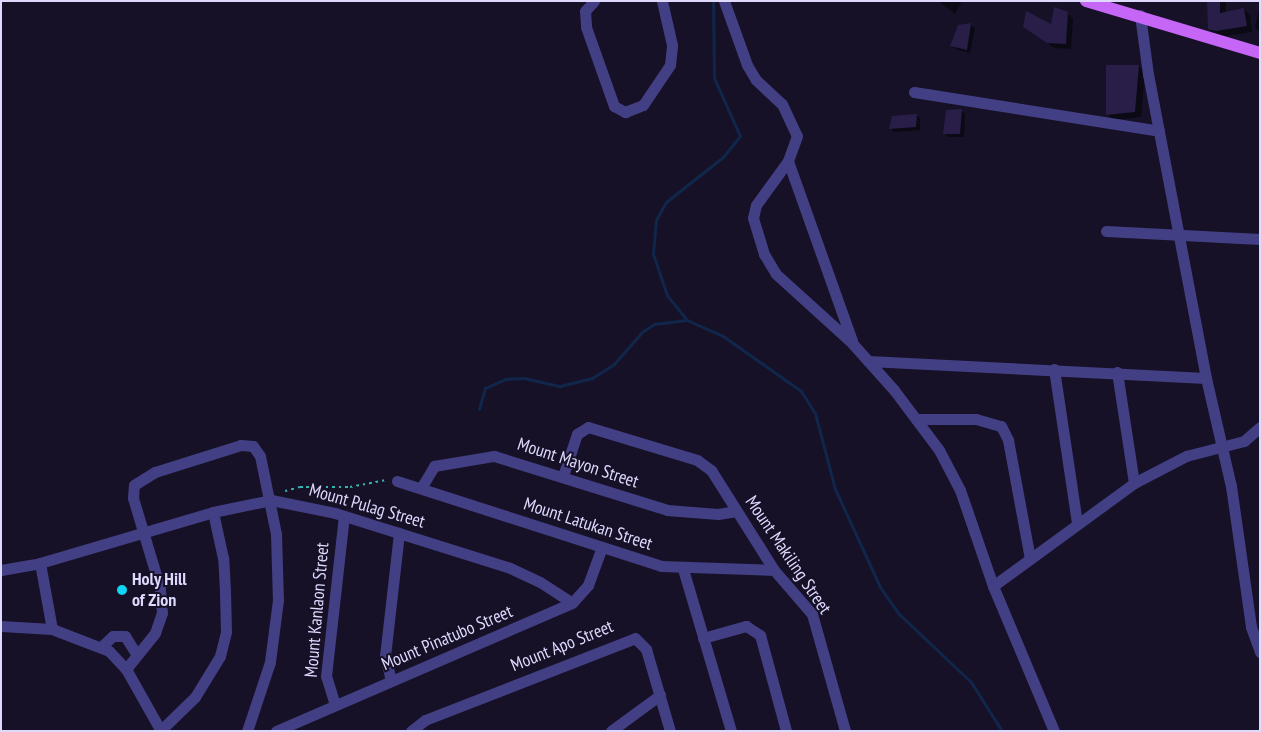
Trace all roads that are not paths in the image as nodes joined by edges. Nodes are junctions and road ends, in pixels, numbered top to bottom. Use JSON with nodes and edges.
{"nodes":[{"id":1,"x":594,"y":1,"type":"edge"},
{"id":2,"x":662,"y":1,"type":"edge"},
{"id":3,"x":724,"y":1,"type":"edge"},
{"id":4,"x":1086,"y":1,"type":"edge"},
{"id":5,"x":1140,"y":15,"type":"junction"},
{"id":6,"x":1260,"y":53,"type":"edge"},
{"id":7,"x":914,"y":92,"type":"dead end"},
{"id":8,"x":1159,"y":131,"type":"junction"},
{"id":9,"x":788,"y":161,"type":"junction"},
{"id":10,"x":1106,"y":231,"type":"dead end"},
{"id":11,"x":1178,"y":233,"type":"junction"},
{"id":12,"x":1260,"y":239,"type":"edge"},
{"id":13,"x":852,"y":343,"type":"junction"},
{"id":14,"x":868,"y":361,"type":"junction"},
{"id":15,"x":1054,"y":369,"type":"junction"},
{"id":16,"x":1117,"y":372,"type":"junction"},
{"id":17,"x":1206,"y":378,"type":"junction"},
{"id":18,"x":916,"y":419,"type":"junction"},
{"id":19,"x":1260,"y":427,"type":"edge"},
{"id":20,"x":1222,"y":446,"type":"junction"},
{"id":21,"x":563,"y":476,"type":"junction"},
{"id":22,"x":397,"y":481,"type":"road end"},
{"id":23,"x":1134,"y":483,"type":"junction"},
{"id":24,"x":421,"y":488,"type":"junction"},
{"id":25,"x":271,"y":500,"type":"junction"},
{"id":26,"x":737,"y":511,"type":"junction"},
{"id":27,"x":214,"y":512,"type":"junction"},
{"id":28,"x":344,"y":516,"type":"junction"},
{"id":29,"x":1077,"y":522,"type":"junction"},
{"id":30,"x":143,"y":533,"type":"junction"},
{"id":31,"x":399,"y":533,"type":"junction"},
{"id":32,"x":602,"y":547,"type":"junction"},
{"id":33,"x":1030,"y":559,"type":"junction"},
{"id":34,"x":40,"y":563,"type":"junction"},
{"id":35,"x":683,"y":569,"type":"junction"},
{"id":36,"x":1,"y":570,"type":"edge"},
{"id":37,"x":774,"y":570,"type":"junction"},
{"id":38,"x":993,"y":586,"type":"junction"},
{"id":39,"x":572,"y":603,"type":"junction"},
{"id":40,"x":1,"y":626,"type":"edge"},
{"id":41,"x":52,"y":629,"type":"junction"},
{"id":42,"x":703,"y":638,"type":"junction"},
{"id":43,"x":101,"y":647,"type":"junction"},
{"id":44,"x":1260,"y":652,"type":"edge"},
{"id":45,"x":137,"y":655,"type":"junction"},
{"id":46,"x":126,"y":669,"type":"junction"},
{"id":47,"x":392,"y":681,"type":"junction"},
{"id":48,"x":660,"y":695,"type":"junction"},
{"id":49,"x":334,"y":706,"type":"junction"},
{"id":50,"x":161,"y":731,"type":"edge"},
{"id":51,"x":247,"y":731,"type":"edge"},
{"id":52,"x":276,"y":731,"type":"edge"},
{"id":53,"x":410,"y":731,"type":"edge"},
{"id":54,"x":612,"y":731,"type":"edge"},
{"id":55,"x":670,"y":731,"type":"edge"},
{"id":56,"x":731,"y":731,"type":"edge"},
{"id":57,"x":786,"y":731,"type":"edge"},
{"id":58,"x":844,"y":731,"type":"edge"},
{"id":59,"x":1054,"y":731,"type":"edge"}],
"edges":[{"from":1,"to":2,"type":"street"},
{"from":3,"to":9,"type":"street"},
{"from":4,"to":5,"type":"main road"},
{"from":5,"to":6,"type":"main road"},
{"from":5,"to":8,"type":"street"},
{"from":7,"to":8,"type":"street"},
{"from":8,"to":11,"type":"street"},
{"from":9,"to":13,"type":"street"},
{"from":9,"to":13,"type":"street"},
{"from":10,"to":11,"type":"street"},
{"from":11,"to":12,"type":"street"},
{"from":11,"to":17,"type":"street"},
{"from":13,"to":14,"type":"street"},
{"from":14,"to":15,"type":"street"},
{"from":14,"to":18,"type":"street"},
{"from":15,"to":16,"type":"street"},
{"from":15,"to":29,"type":"street"},
{"from":16,"to":17,"type":"street"},
{"from":16,"to":23,"type":"street"},
{"from":17,"to":20,"type":"street"},
{"from":18,"to":33,"type":"street"},
{"from":18,"to":38,"type":"street"},
{"from":19,"to":20,"type":"street"},
{"from":20,"to":23,"type":"street"},
{"from":20,"to":44,"type":"street"},
{"from":21,"to":24,"type":"street","name":"Mount Mayon Street"},
{"from":21,"to":26,"type":"street","name":"Mount Mayon Street"},
{"from":21,"to":26,"type":"street","name":"Mount Makiling Street"},
{"from":22,"to":24,"type":"street","name":"Mount Latukan Street"},
{"from":23,"to":29,"type":"street"},
{"from":24,"to":32,"type":"street","name":"Mount Latukan Street"},
{"from":25,"to":27,"type":"street","name":"Mount Pulag Street"},
{"from":25,"to":28,"type":"street","name":"Mount Pulag Street"},
{"from":25,"to":30,"type":"street"},
{"from":25,"to":51,"type":"street"},
{"from":26,"to":37,"type":"street","name":"Mount Makiling Street"},
{"from":27,"to":30,"type":"street","name":"Mount Pulag Street"},
{"from":27,"to":50,"type":"street"},
{"from":28,"to":31,"type":"street","name":"Mount Pulag Street"},
{"from":28,"to":49,"type":"street","name":"Mount Kanlaon Street"},
{"from":29,"to":33,"type":"street"},
{"from":30,"to":34,"type":"street","name":"Mount Pulag Street"},
{"from":30,"to":45,"type":"street"},
{"from":31,"to":39,"type":"street","name":"Mount Pulag Street"},
{"from":31,"to":47,"type":"street"},
{"from":32,"to":35,"type":"street","name":"Mount Latukan Street"},
{"from":32,"to":39,"type":"street","name":"Mount Pinatubo Street"},
{"from":33,"to":38,"type":"street"},
{"from":34,"to":36,"type":"street","name":"Mount Pulag Street"},
{"from":34,"to":41,"type":"street"},
{"from":35,"to":37,"type":"street","name":"Mount Latukan Street"},
{"from":35,"to":42,"type":"street"},
{"from":37,"to":58,"type":"street","name":"Mount Makiling Street"},
{"from":38,"to":59,"type":"street"},
{"from":39,"to":47,"type":"street","name":"Mount Pinatubo Street"},
{"from":40,"to":41,"type":"street"},
{"from":41,"to":43,"type":"street"},
{"from":42,"to":56,"type":"street"},
{"from":42,"to":57,"type":"street"},
{"from":43,"to":45,"type":"street"},
{"from":43,"to":46,"type":"street"},
{"from":45,"to":46,"type":"street"},
{"from":46,"to":50,"type":"street"},
{"from":47,"to":49,"type":"street","name":"Mount Pinatubo Street"},
{"from":48,"to":53,"type":"street","name":"Mount Apo Street"},
{"from":48,"to":54,"type":"street"},
{"from":48,"to":55,"type":"street","name":"Mount Apo Street"},
{"from":49,"to":52,"type":"street","name":"Mount Pinatubo Street"}]}
